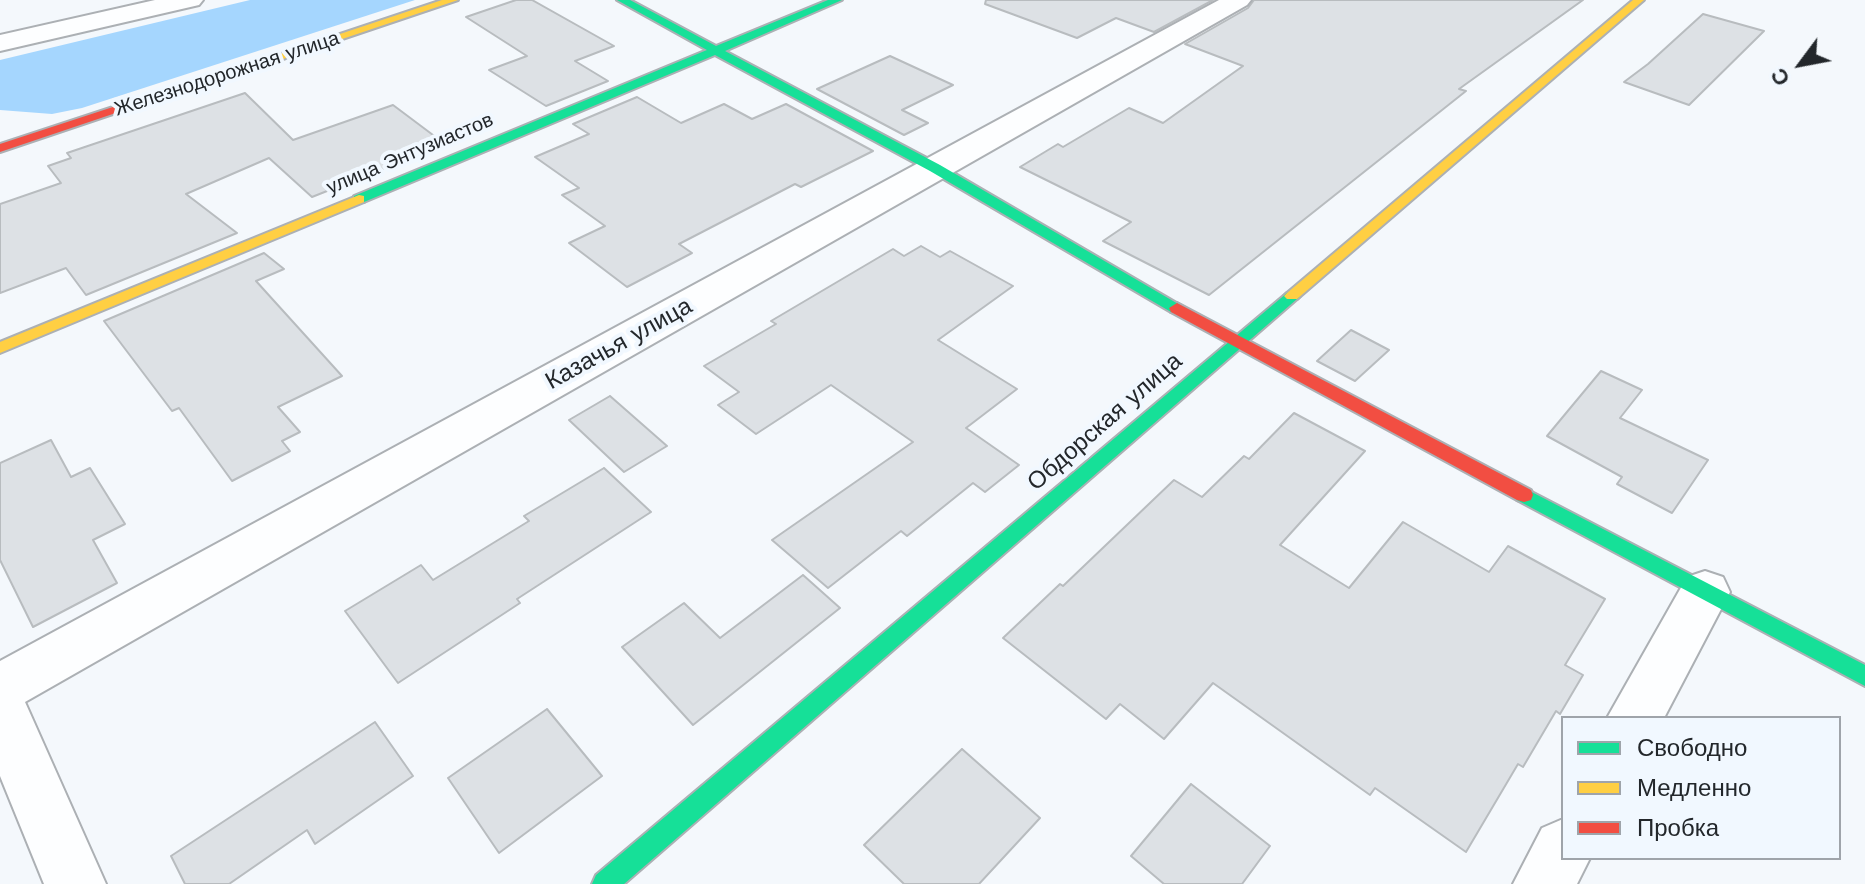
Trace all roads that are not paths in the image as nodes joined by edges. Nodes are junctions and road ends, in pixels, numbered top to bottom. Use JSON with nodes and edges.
{"nodes":[{"id":1,"x":190,"y":0,"type":"edge"},
{"id":2,"x":453,"y":0,"type":"edge"},
{"id":3,"x":622,"y":0,"type":"edge"},
{"id":4,"x":837,"y":0,"type":"edge"},
{"id":5,"x":1238,"y":0,"type":"edge"},
{"id":6,"x":1639,"y":0,"type":"edge"},
{"id":7,"x":0,"y":43,"type":"edge"},
{"id":8,"x":718,"y":50,"type":"junction"},
{"id":9,"x":0,"y":148,"type":"edge"},
{"id":10,"x":935,"y":168,"type":"junction"},
{"id":11,"x":1235,"y":342,"type":"junction"},
{"id":12,"x":0,"y":348,"type":"edge"},
{"id":13,"x":1705,"y":592,"type":"junction"},
{"id":14,"x":1865,"y":676,"type":"edge"},
{"id":15,"x":0,"y":688,"type":"edge"},
{"id":16,"x":0,"y":708,"type":"edge"},
{"id":17,"x":1636,"y":716,"type":"edge"},
{"id":18,"x":1561,"y":853,"type":"edge"},
{"id":19,"x":75,"y":884,"type":"edge"},
{"id":20,"x":605,"y":884,"type":"edge"},
{"id":21,"x":1544,"y":884,"type":"edge"}],
"edges":[{"from":1,"to":7,"type":"street"},
{"from":2,"to":9,"type":"street","name":"Железнодорожная улица"},
{"from":3,"to":8,"type":"street"},
{"from":4,"to":8,"type":"street","name":"улица Энтузиастов"},
{"from":5,"to":10,"type":"street","name":"Казачья улица"},
{"from":6,"to":11,"type":"street","name":"Обдорская улица"},
{"from":8,"to":10,"type":"street"},
{"from":8,"to":12,"type":"street","name":"улица Энтузиастов"},
{"from":10,"to":11,"type":"street"},
{"from":10,"to":15,"type":"street","name":"Казачья улица"},
{"from":11,"to":13,"type":"street"},
{"from":11,"to":20,"type":"street","name":"Обдорская улица"},
{"from":13,"to":14,"type":"street"},
{"from":13,"to":17,"type":"street"},
{"from":16,"to":19,"type":"street"},
{"from":18,"to":21,"type":"street"}]}
